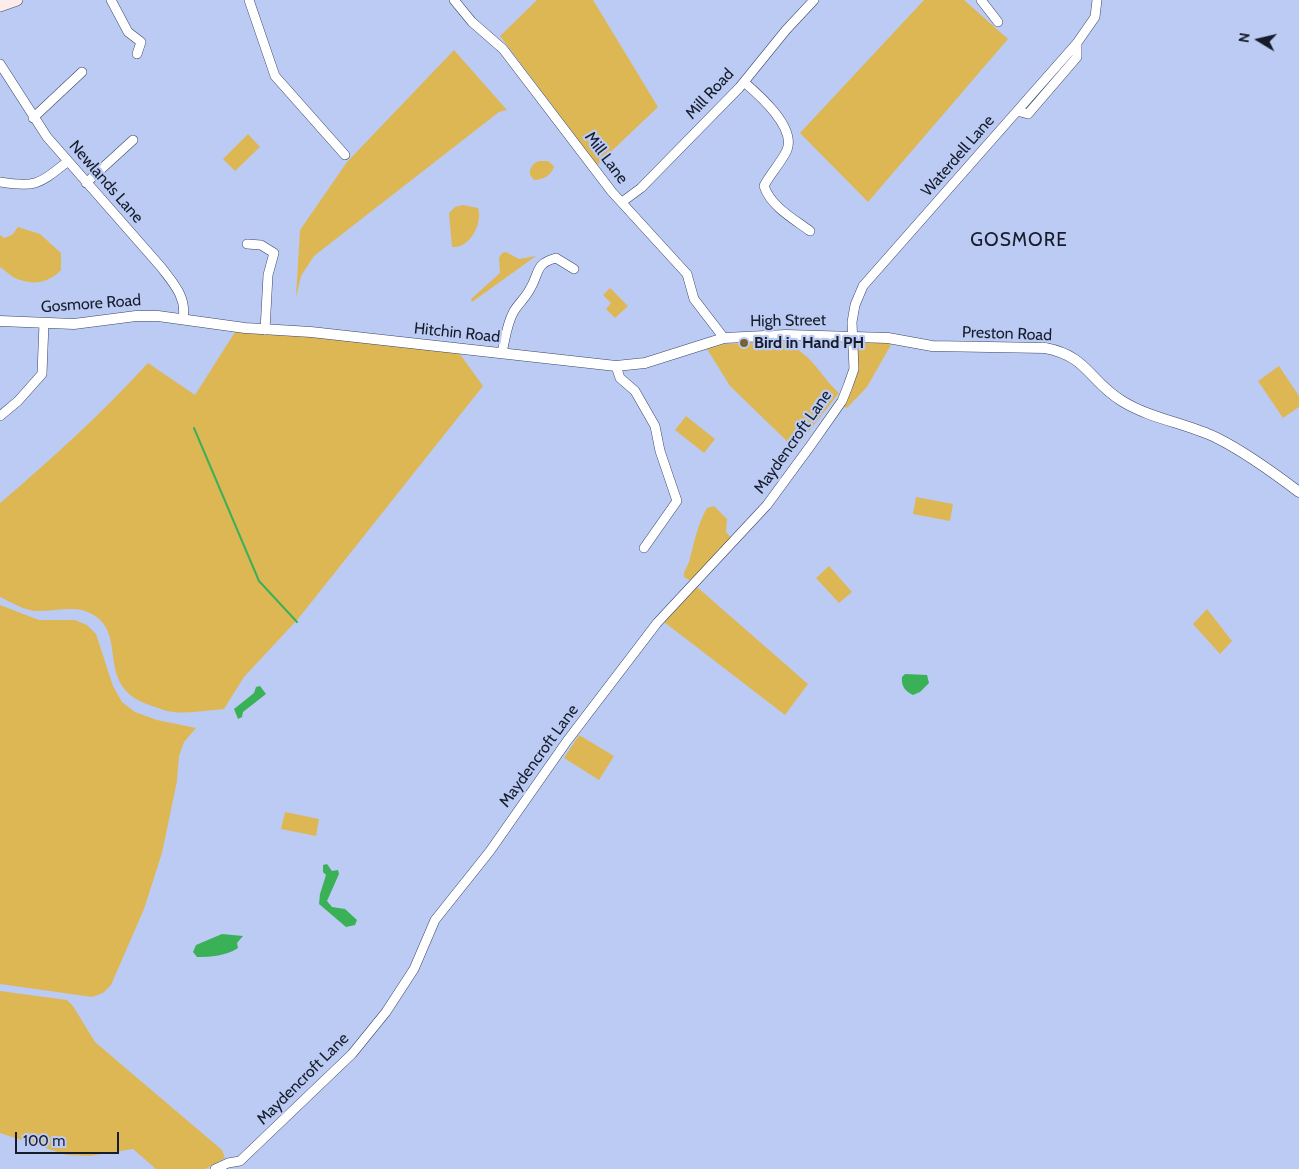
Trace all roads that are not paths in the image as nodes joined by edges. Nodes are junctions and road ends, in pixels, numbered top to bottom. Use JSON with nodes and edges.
{"nodes":[{"id":1,"x":17,"y":0,"type":"edge"},
{"id":2,"x":111,"y":0,"type":"edge"},
{"id":3,"x":249,"y":0,"type":"edge"},
{"id":4,"x":454,"y":0,"type":"edge"},
{"id":5,"x":814,"y":0,"type":"edge"},
{"id":6,"x":981,"y":0,"type":"edge"},
{"id":7,"x":1097,"y":0,"type":"edge"},
{"id":8,"x":0,"y":6,"type":"edge"},
{"id":9,"x":998,"y":22,"type":"dead end"},
{"id":10,"x":137,"y":54,"type":"dead end"},
{"id":11,"x":0,"y":64,"type":"edge"},
{"id":12,"x":82,"y":72,"type":"dead end"},
{"id":13,"x":744,"y":82,"type":"junction"},
{"id":14,"x":33,"y":118,"type":"junction"},
{"id":15,"x":133,"y":140,"type":"dead end"},
{"id":16,"x":345,"y":155,"type":"dead end"},
{"id":17,"x":67,"y":162,"type":"junction"},
{"id":18,"x":0,"y":182,"type":"edge"},
{"id":19,"x":86,"y":184,"type":"junction"},
{"id":20,"x":622,"y":202,"type":"junction"},
{"id":21,"x":810,"y":231,"type":"dead end"},
{"id":22,"x":248,"y":244,"type":"dead end"},
{"id":23,"x":574,"y":269,"type":"dead end"},
{"id":24,"x":183,"y":319,"type":"junction"},
{"id":25,"x":0,"y":321,"type":"edge"},
{"id":26,"x":44,"y":323,"type":"junction"},
{"id":27,"x":265,"y":330,"type":"junction"},
{"id":28,"x":852,"y":336,"type":"junction"},
{"id":29,"x":724,"y":338,"type":"junction"},
{"id":30,"x":502,"y":352,"type":"junction"},
{"id":31,"x":616,"y":366,"type":"junction"},
{"id":32,"x":0,"y":416,"type":"edge"},
{"id":33,"x":1299,"y":492,"type":"edge"},
{"id":34,"x":644,"y":548,"type":"dead end"},
{"id":35,"x":215,"y":1169,"type":"edge"}],
"edges":[{"from":1,"to":8,"type":"main road"},
{"from":2,"to":10,"type":"street"},
{"from":3,"to":16,"type":"street"},
{"from":4,"to":20,"type":"street","name":"Mill Lane"},
{"from":5,"to":13,"type":"street","name":"Mill Road"},
{"from":6,"to":9,"type":"street"},
{"from":7,"to":28,"type":"street","name":"Waterdell Lane"},
{"from":11,"to":14,"type":"street","name":"Newlands Lane"},
{"from":12,"to":14,"type":"street"},
{"from":13,"to":20,"type":"street","name":"Mill Road"},
{"from":13,"to":21,"type":"street"},
{"from":14,"to":17,"type":"street","name":"Newlands Lane"},
{"from":15,"to":19,"type":"street"},
{"from":17,"to":18,"type":"street"},
{"from":17,"to":19,"type":"street","name":"Newlands Lane"},
{"from":19,"to":24,"type":"street","name":"Newlands Lane"},
{"from":20,"to":29,"type":"street","name":"Mill Lane"},
{"from":22,"to":27,"type":"street"},
{"from":23,"to":30,"type":"street"},
{"from":24,"to":26,"type":"street","name":"Gosmore Road"},
{"from":24,"to":27,"type":"street","name":"Hitchin Road"},
{"from":25,"to":26,"type":"street","name":"Gosmore Road"},
{"from":26,"to":32,"type":"street"},
{"from":27,"to":30,"type":"street","name":"Hitchin Road"},
{"from":28,"to":29,"type":"street","name":"High Street"},
{"from":28,"to":33,"type":"street","name":"Preston Road"},
{"from":28,"to":35,"type":"street","name":"Maydencroft Lane"},
{"from":29,"to":31,"type":"street","name":"Hitchin Road"},
{"from":30,"to":31,"type":"street","name":"Hitchin Road"},
{"from":31,"to":34,"type":"street"}]}
